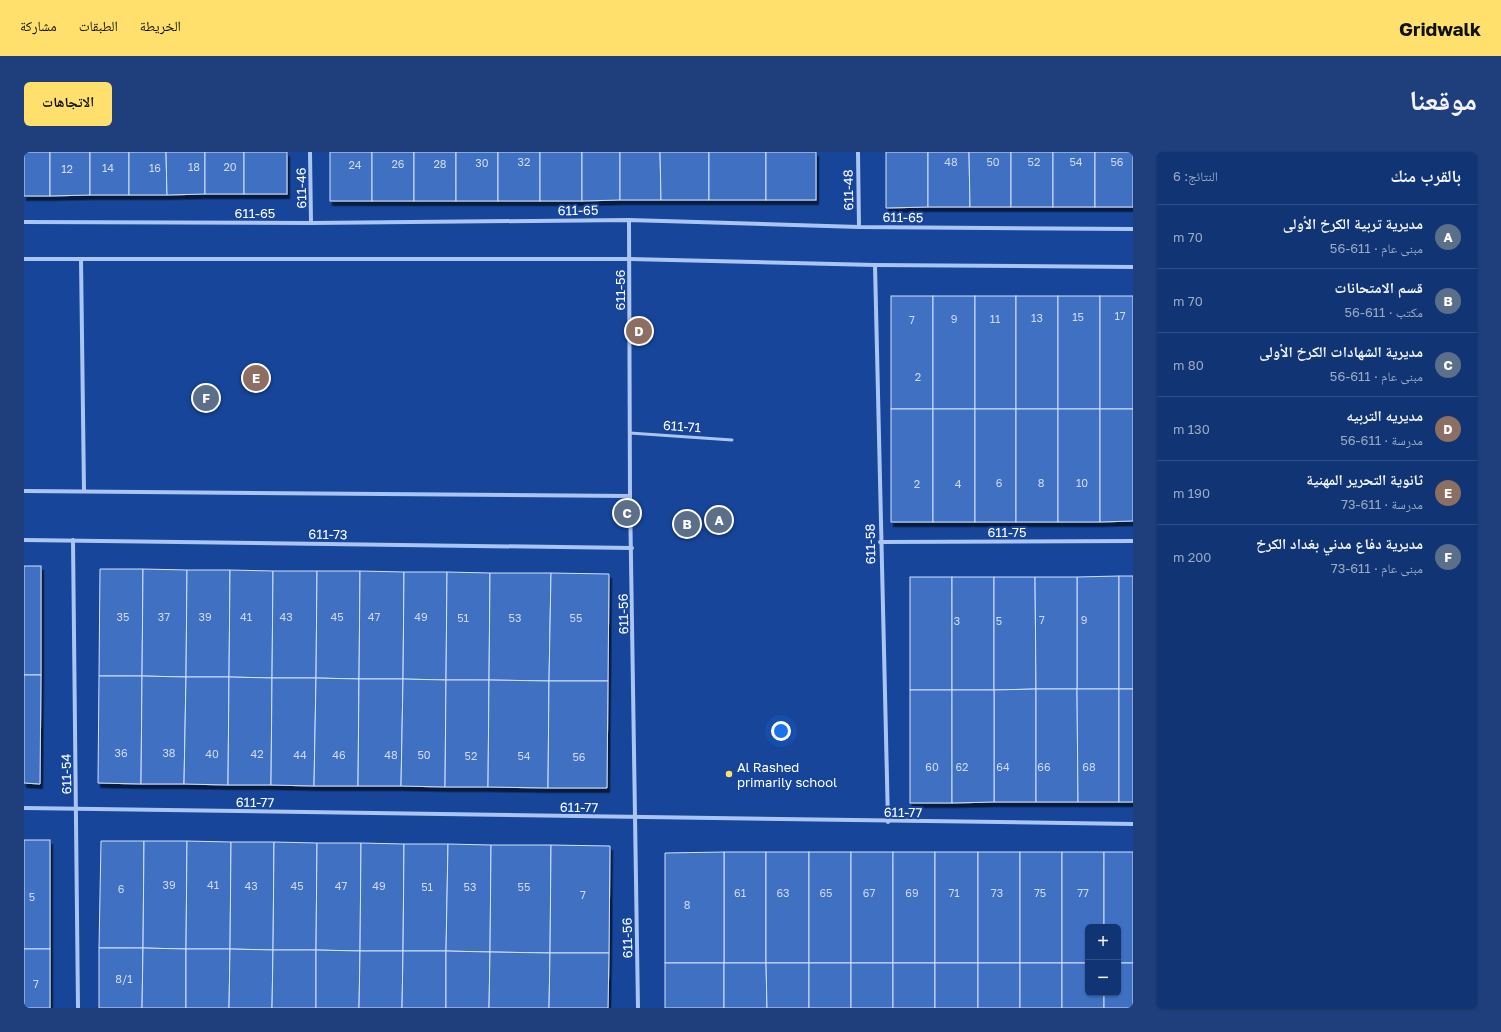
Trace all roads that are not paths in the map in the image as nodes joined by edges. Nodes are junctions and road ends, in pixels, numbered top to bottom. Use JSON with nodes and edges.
{"nodes":[{"id":1,"x":310,"y":152,"type":"edge"},
{"id":2,"x":858,"y":152,"type":"edge"},
{"id":3,"x":629,"y":220,"type":"junction"},
{"id":4,"x":24,"y":222,"type":"edge"},
{"id":5,"x":311,"y":223,"type":"junction"},
{"id":6,"x":859,"y":227,"type":"junction"},
{"id":7,"x":1133,"y":230,"type":"edge"},
{"id":8,"x":24,"y":258,"type":"edge"},
{"id":9,"x":81,"y":258,"type":"junction"},
{"id":10,"x":630,"y":259,"type":"junction"},
{"id":11,"x":875,"y":265,"type":"junction"},
{"id":12,"x":1133,"y":267,"type":"edge"},
{"id":13,"x":630,"y":433,"type":"junction"},
{"id":14,"x":732,"y":440,"type":"dead end"},
{"id":15,"x":24,"y":491,"type":"edge"},
{"id":16,"x":84,"y":491,"type":"junction"},
{"id":17,"x":630,"y":496,"type":"junction"},
{"id":18,"x":24,"y":540,"type":"edge"},
{"id":19,"x":73,"y":540,"type":"junction"},
{"id":20,"x":1133,"y":541,"type":"edge"},
{"id":21,"x":880,"y":542,"type":"junction"},
{"id":22,"x":632,"y":548,"type":"junction"},
{"id":23,"x":24,"y":808,"type":"edge"},
{"id":24,"x":76,"y":809,"type":"junction"},
{"id":25,"x":636,"y":818,"type":"junction"},
{"id":26,"x":888,"y":822,"type":"junction"},
{"id":27,"x":1133,"y":824,"type":"edge"},
{"id":28,"x":78,"y":1008,"type":"edge"},
{"id":29,"x":638,"y":1008,"type":"edge"}],
"edges":[{"from":1,"to":5,"type":"street","name":"611-46"},
{"from":2,"to":6,"type":"street","name":"611-48"},
{"from":3,"to":5,"type":"street","name":"611-65"},
{"from":3,"to":6,"type":"street","name":"611-65"},
{"from":3,"to":10,"type":"street","name":"611-56"},
{"from":4,"to":5,"type":"street","name":"611-65"},
{"from":6,"to":7,"type":"street","name":"611-65"},
{"from":8,"to":9,"type":"street"},
{"from":9,"to":10,"type":"street"},
{"from":9,"to":16,"type":"street"},
{"from":10,"to":11,"type":"street"},
{"from":10,"to":13,"type":"street","name":"611-56"},
{"from":11,"to":12,"type":"street"},
{"from":11,"to":21,"type":"street","name":"611-58"},
{"from":13,"to":14,"type":"lane","name":"611-71"},
{"from":13,"to":17,"type":"street","name":"611-56"},
{"from":15,"to":16,"type":"street"},
{"from":16,"to":17,"type":"street"},
{"from":17,"to":22,"type":"street","name":"611-56"},
{"from":18,"to":19,"type":"street","name":"611-73"},
{"from":19,"to":22,"type":"street","name":"611-73"},
{"from":19,"to":24,"type":"street","name":"611-54"},
{"from":20,"to":21,"type":"street","name":"611-75"},
{"from":21,"to":26,"type":"street","name":"611-58"},
{"from":22,"to":25,"type":"street","name":"611-56"},
{"from":23,"to":24,"type":"street","name":"611-77"},
{"from":24,"to":25,"type":"street","name":"611-77"},
{"from":24,"to":28,"type":"street","name":"611-54"},
{"from":25,"to":26,"type":"street","name":"611-77"},
{"from":25,"to":29,"type":"street","name":"611-56"},
{"from":26,"to":27,"type":"street","name":"611-77"}]}
